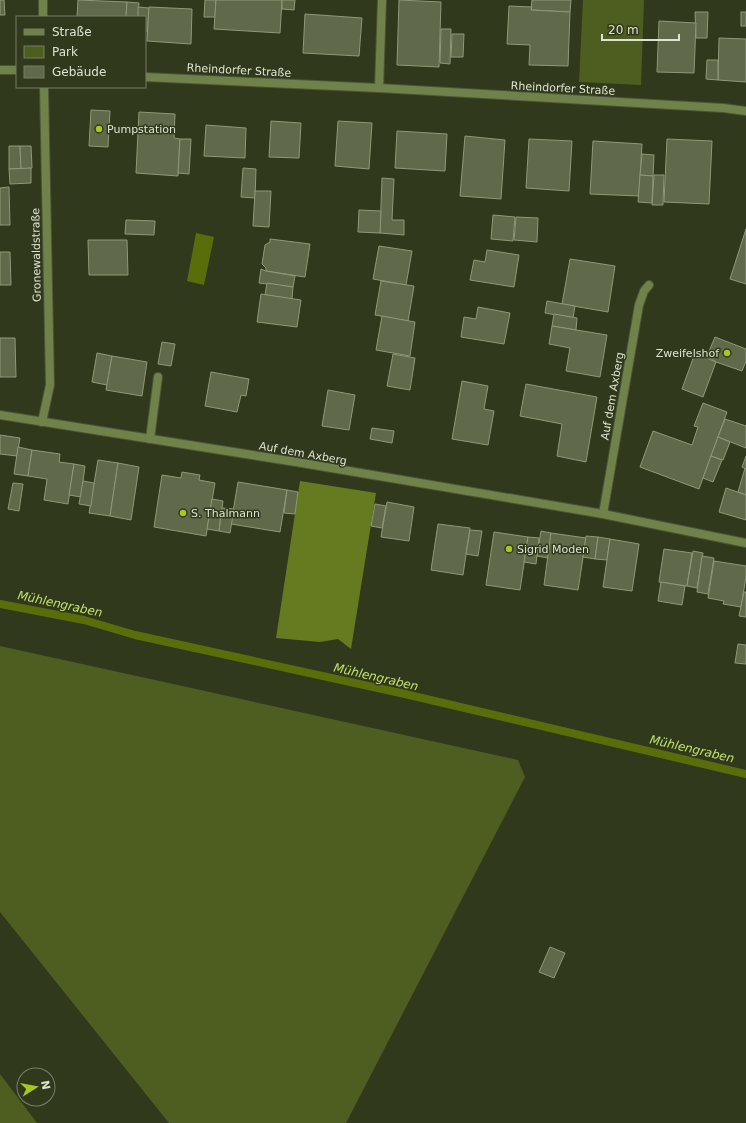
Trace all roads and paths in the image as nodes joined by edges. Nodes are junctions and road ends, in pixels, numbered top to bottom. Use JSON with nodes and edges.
{"nodes":[{"id":1,"x":44,"y":0,"type":"edge"},
{"id":2,"x":382,"y":0,"type":"edge"},
{"id":3,"x":43,"y":16,"type":"edge"},
{"id":4,"x":0,"y":70,"type":"edge"},
{"id":5,"x":16,"y":70,"type":"edge"},
{"id":6,"x":146,"y":77,"type":"edge"},
{"id":7,"x":44,"y":88,"type":"edge"},
{"id":8,"x":379,"y":88,"type":"junction"},
{"id":9,"x":746,"y":112,"type":"edge"},
{"id":10,"x":649,"y":285,"type":"dead end"},
{"id":11,"x":158,"y":377,"type":"dead end"},
{"id":12,"x":0,"y":415,"type":"edge"},
{"id":13,"x":42,"y":422,"type":"junction"},
{"id":14,"x":150,"y":439,"type":"junction"},
{"id":15,"x":603,"y":514,"type":"junction"},
{"id":16,"x":746,"y":543,"type":"edge"}],
"edges":[{"from":1,"to":3,"type":"street"},
{"from":2,"to":8,"type":"street"},
{"from":4,"to":5,"type":"street"},
{"from":6,"to":8,"type":"street","name":"Rheindorfer Straße"},
{"from":7,"to":13,"type":"street","name":"Gronewaldstraße"},
{"from":8,"to":9,"type":"street","name":"Rheindorfer Straße"},
{"from":10,"to":15,"type":"street","name":"Auf dem Axberg"},
{"from":11,"to":14,"type":"street"},
{"from":12,"to":13,"type":"street","name":"Auf dem Axberg"},
{"from":13,"to":14,"type":"street","name":"Auf dem Axberg"},
{"from":14,"to":15,"type":"street","name":"Auf dem Axberg"},
{"from":15,"to":16,"type":"street","name":"Auf dem Axberg"}]}
